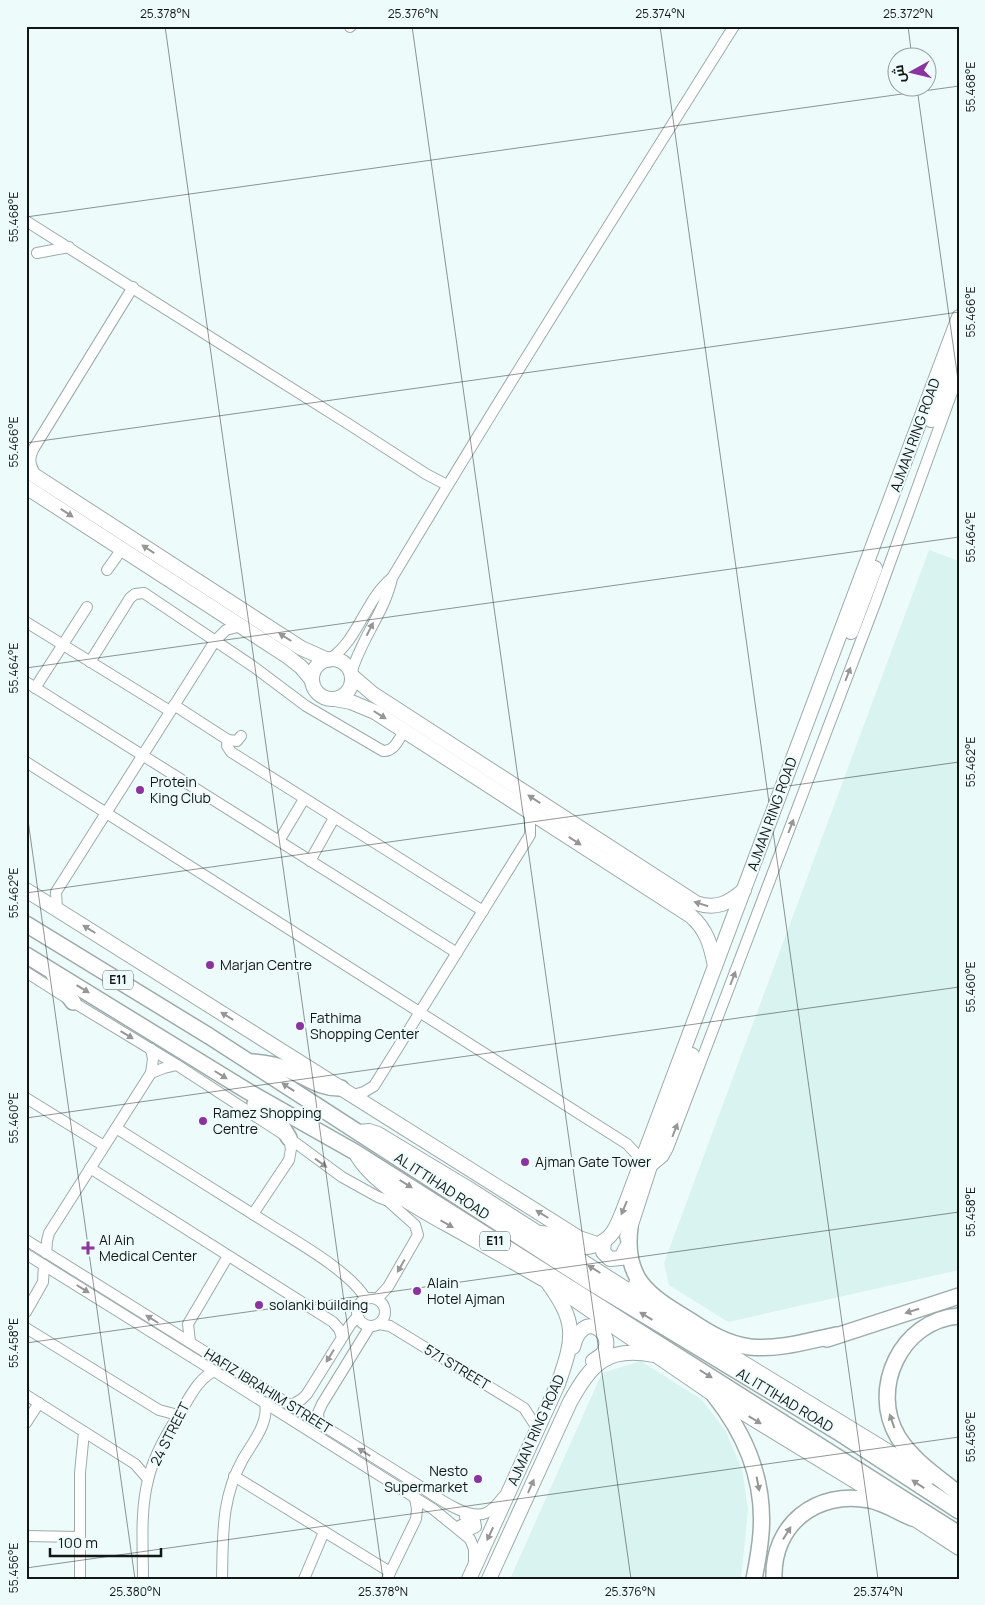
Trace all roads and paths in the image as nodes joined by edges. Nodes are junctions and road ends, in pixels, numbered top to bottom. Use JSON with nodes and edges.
{"nodes":[{"id":1,"x":734,"y":26,"type":"edge"},
{"id":2,"x":26,"y":221,"type":"edge"},
{"id":3,"x":69,"y":248,"type":"junction"},
{"id":4,"x":37,"y":253,"type":"dead end"},
{"id":5,"x":133,"y":287,"type":"junction"},
{"id":6,"x":959,"y":318,"type":"edge"},
{"id":7,"x":959,"y":346,"type":"edge"},
{"id":8,"x":959,"y":373,"type":"edge"},
{"id":9,"x":31,"y":473,"type":"edge"},
{"id":10,"x":26,"y":486,"type":"edge"},
{"id":11,"x":445,"y":489,"type":"junction"},
{"id":12,"x":122,"y":549,"type":"junction"},
{"id":13,"x":107,"y":570,"type":"dead end"},
{"id":14,"x":392,"y":578,"type":"junction"},
{"id":15,"x":87,"y":607,"type":"dead end"},
{"id":16,"x":219,"y":612,"type":"junction"},
{"id":17,"x":26,"y":622,"type":"edge"},
{"id":18,"x":241,"y":626,"type":"junction"},
{"id":19,"x":217,"y":639,"type":"junction"},
{"id":20,"x":63,"y":645,"type":"junction"},
{"id":21,"x":329,"y":660,"type":"junction"},
{"id":22,"x":90,"y":662,"type":"junction"},
{"id":23,"x":352,"y":675,"type":"junction"},
{"id":24,"x":312,"y":680,"type":"junction"},
{"id":25,"x":31,"y":685,"type":"edge"},
{"id":26,"x":335,"y":699,"type":"junction"},
{"id":27,"x":172,"y":708,"type":"junction"},
{"id":28,"x":404,"y":731,"type":"junction"},
{"id":29,"x":241,"y":736,"type":"dead end"},
{"id":30,"x":228,"y":740,"type":"junction"},
{"id":31,"x":142,"y":755,"type":"junction"},
{"id":32,"x":26,"y":762,"type":"edge"},
{"id":33,"x":304,"y":799,"type":"junction"},
{"id":34,"x":106,"y":812,"type":"junction"},
{"id":35,"x":530,"y":812,"type":"junction"},
{"id":36,"x":334,"y":818,"type":"junction"},
{"id":37,"x":552,"y":826,"type":"junction"},
{"id":38,"x":530,"y":835,"type":"junction"},
{"id":39,"x":279,"y":841,"type":"junction"},
{"id":40,"x":310,"y":860,"type":"junction"},
{"id":41,"x":604,"y":860,"type":"junction"},
{"id":42,"x":636,"y":864,"type":"junction"},
{"id":43,"x":26,"y":890,"type":"edge"},
{"id":44,"x":744,"y":890,"type":"junction"},
{"id":45,"x":56,"y":892,"type":"junction"},
{"id":46,"x":40,"y":898,"type":"junction"},
{"id":47,"x":57,"y":909,"type":"junction"},
{"id":48,"x":483,"y":911,"type":"junction"},
{"id":49,"x":26,"y":924,"type":"edge"},
{"id":50,"x":457,"y":953,"type":"junction"},
{"id":51,"x":26,"y":955,"type":"edge"},
{"id":52,"x":715,"y":966,"type":"junction"},
{"id":53,"x":50,"y":969,"type":"junction"},
{"id":54,"x":26,"y":972,"type":"edge"},
{"id":55,"x":73,"y":1002,"type":"junction"},
{"id":56,"x":420,"y":1012,"type":"junction"},
{"id":57,"x":151,"y":1049,"type":"junction"},
{"id":58,"x":249,"y":1062,"type":"junction"},
{"id":59,"x":177,"y":1065,"type":"junction"},
{"id":60,"x":152,"y":1073,"type":"junction"},
{"id":61,"x":374,"y":1086,"type":"junction"},
{"id":62,"x":249,"y":1092,"type":"junction"},
{"id":63,"x":347,"y":1092,"type":"junction"},
{"id":64,"x":26,"y":1098,"type":"edge"},
{"id":65,"x":375,"y":1109,"type":"junction"},
{"id":66,"x":116,"y":1128,"type":"junction"},
{"id":67,"x":359,"y":1132,"type":"junction"},
{"id":68,"x":289,"y":1138,"type":"junction"},
{"id":69,"x":650,"y":1139,"type":"junction"},
{"id":70,"x":628,"y":1144,"type":"junction"},
{"id":71,"x":104,"y":1146,"type":"junction"},
{"id":72,"x":306,"y":1151,"type":"junction"},
{"id":73,"x":354,"y":1152,"type":"junction"},
{"id":74,"x":448,"y":1156,"type":"junction"},
{"id":75,"x":289,"y":1160,"type":"junction"},
{"id":76,"x":645,"y":1164,"type":"junction"},
{"id":77,"x":90,"y":1168,"type":"junction"},
{"id":78,"x":466,"y":1187,"type":"junction"},
{"id":79,"x":387,"y":1200,"type":"junction"},
{"id":80,"x":408,"y":1200,"type":"junction"},
{"id":81,"x":253,"y":1214,"type":"junction"},
{"id":82,"x":630,"y":1227,"type":"junction"},
{"id":83,"x":49,"y":1233,"type":"junction"},
{"id":84,"x":538,"y":1233,"type":"junction"},
{"id":85,"x":27,"y":1241,"type":"edge"},
{"id":86,"x":602,"y":1242,"type":"junction"},
{"id":87,"x":626,"y":1248,"type":"junction"},
{"id":88,"x":46,"y":1253,"type":"junction"},
{"id":89,"x":26,"y":1254,"type":"edge"},
{"id":90,"x":228,"y":1256,"type":"junction"},
{"id":91,"x":44,"y":1265,"type":"junction"},
{"id":92,"x":61,"y":1275,"type":"junction"},
{"id":93,"x":546,"y":1280,"type":"junction"},
{"id":94,"x":44,"y":1282,"type":"junction"},
{"id":95,"x":959,"y":1296,"type":"edge"},
{"id":96,"x":371,"y":1299,"type":"junction"},
{"id":97,"x":650,"y":1304,"type":"junction"},
{"id":98,"x":26,"y":1312,"type":"edge"},
{"id":99,"x":358,"y":1316,"type":"junction"},
{"id":100,"x":959,"y":1316,"type":"edge"},
{"id":101,"x":333,"y":1322,"type":"junction"},
{"id":102,"x":378,"y":1322,"type":"junction"},
{"id":103,"x":188,"y":1324,"type":"junction"},
{"id":104,"x":350,"y":1325,"type":"junction"},
{"id":105,"x":26,"y":1328,"type":"edge"},
{"id":106,"x":171,"y":1331,"type":"junction"},
{"id":107,"x":836,"y":1335,"type":"junction"},
{"id":108,"x":701,"y":1336,"type":"junction"},
{"id":109,"x":342,"y":1338,"type":"junction"},
{"id":110,"x":190,"y":1342,"type":"junction"},
{"id":111,"x":660,"y":1356,"type":"junction"},
{"id":112,"x":198,"y":1360,"type":"junction"},
{"id":113,"x":214,"y":1370,"type":"junction"},
{"id":114,"x":199,"y":1382,"type":"junction"},
{"id":115,"x":558,"y":1384,"type":"junction"},
{"id":116,"x":307,"y":1394,"type":"junction"},
{"id":117,"x":26,"y":1395,"type":"edge"},
{"id":118,"x":714,"y":1395,"type":"junction"},
{"id":119,"x":570,"y":1402,"type":"junction"},
{"id":120,"x":39,"y":1403,"type":"junction"},
{"id":121,"x":265,"y":1403,"type":"junction"},
{"id":122,"x":322,"y":1404,"type":"junction"},
{"id":123,"x":292,"y":1406,"type":"junction"},
{"id":124,"x":524,"y":1408,"type":"junction"},
{"id":125,"x":546,"y":1408,"type":"junction"},
{"id":126,"x":159,"y":1410,"type":"junction"},
{"id":127,"x":282,"y":1414,"type":"junction"},
{"id":128,"x":178,"y":1415,"type":"junction"},
{"id":129,"x":265,"y":1420,"type":"junction"},
{"id":130,"x":26,"y":1423,"type":"edge"},
{"id":131,"x":319,"y":1423,"type":"junction"},
{"id":132,"x":171,"y":1428,"type":"junction"},
{"id":133,"x":537,"y":1428,"type":"junction"},
{"id":134,"x":84,"y":1432,"type":"junction"},
{"id":135,"x":135,"y":1464,"type":"junction"},
{"id":136,"x":153,"y":1464,"type":"junction"},
{"id":137,"x":234,"y":1476,"type":"junction"},
{"id":138,"x":148,"y":1479,"type":"junction"},
{"id":139,"x":509,"y":1491,"type":"junction"},
{"id":140,"x":959,"y":1494,"type":"edge"},
{"id":141,"x":415,"y":1498,"type":"junction"},
{"id":142,"x":441,"y":1499,"type":"junction"},
{"id":143,"x":433,"y":1509,"type":"junction"},
{"id":144,"x":959,"y":1511,"type":"edge"},
{"id":145,"x":442,"y":1516,"type":"junction"},
{"id":146,"x":912,"y":1518,"type":"junction"},
{"id":147,"x":416,"y":1519,"type":"junction"},
{"id":148,"x":324,"y":1532,"type":"junction"},
{"id":149,"x":959,"y":1534,"type":"edge"},
{"id":150,"x":26,"y":1536,"type":"edge"},
{"id":151,"x":80,"y":1537,"type":"junction"},
{"id":152,"x":959,"y":1548,"type":"edge"},
{"id":153,"x":472,"y":1573,"type":"edge"},
{"id":154,"x":388,"y":1576,"type":"edge"},
{"id":155,"x":80,"y":1579,"type":"edge"},
{"id":156,"x":143,"y":1579,"type":"edge"},
{"id":157,"x":222,"y":1579,"type":"edge"},
{"id":158,"x":304,"y":1579,"type":"edge"},
{"id":159,"x":489,"y":1579,"type":"edge"},
{"id":160,"x":754,"y":1579,"type":"edge"},
{"id":161,"x":774,"y":1579,"type":"edge"}],
"edges":[{"from":1,"to":11,"type":"street"},
{"from":2,"to":3,"type":"street"},
{"from":3,"to":4,"type":"street"},
{"from":3,"to":5,"type":"street"},
{"from":5,"to":9,"type":"street"},
{"from":5,"to":11,"type":"street"},
{"from":6,"to":44,"type":"main road","name":"AJMAN RING ROAD"},
{"from":7,"to":76,"type":"main road","name":"AJMAN RING ROAD"},
{"from":76,"to":8,"type":"street","one_way":true},
{"from":21,"to":9,"type":"main road","one_way":true},
{"from":10,"to":12,"type":"main road","one_way":true},
{"from":11,"to":14,"type":"street"},
{"from":12,"to":13,"type":"street"},
{"from":12,"to":16,"type":"main road"},
{"from":14,"to":21,"type":"street"},
{"from":23,"to":14,"type":"street","one_way":true},
{"from":15,"to":20,"type":"street"},
{"from":16,"to":18,"type":"main road"},
{"from":16,"to":19,"type":"street"},
{"from":17,"to":20,"type":"street"},
{"from":18,"to":19,"type":"street"},
{"from":18,"to":24,"type":"main road"},
{"from":19,"to":22,"type":"street"},
{"from":19,"to":27,"type":"street"},
{"from":19,"to":28,"type":"street"},
{"from":20,"to":22,"type":"street"},
{"from":20,"to":25,"type":"street"},
{"from":21,"to":23,"type":"main road"},
{"from":21,"to":24,"type":"main road"},
{"from":22,"to":27,"type":"street"},
{"from":23,"to":26,"type":"main road"},
{"from":42,"to":23,"type":"main road","one_way":true},
{"from":24,"to":26,"type":"main road"},
{"from":25,"to":31,"type":"street"},
{"from":26,"to":28,"type":"main road","one_way":true},
{"from":27,"to":30,"type":"street"},
{"from":27,"to":31,"type":"street"},
{"from":28,"to":35,"type":"main road"},
{"from":29,"to":30,"type":"street"},
{"from":30,"to":33,"type":"street"},
{"from":31,"to":34,"type":"street"},
{"from":31,"to":39,"type":"street"},
{"from":32,"to":34,"type":"street"},
{"from":33,"to":36,"type":"street"},
{"from":33,"to":39,"type":"street"},
{"from":34,"to":45,"type":"street"},
{"from":34,"to":56,"type":"street"},
{"from":35,"to":37,"type":"main road"},
{"from":35,"to":38,"type":"street"},
{"from":36,"to":40,"type":"street"},
{"from":36,"to":48,"type":"street"},
{"from":37,"to":38,"type":"street"},
{"from":37,"to":41,"type":"main road","one_way":true},
{"from":38,"to":48,"type":"street"},
{"from":39,"to":40,"type":"street"},
{"from":40,"to":50,"type":"street"},
{"from":41,"to":42,"type":"main road"},
{"from":41,"to":52,"type":"main road"},
{"from":44,"to":42,"type":"main road","one_way":true},
{"from":43,"to":46,"type":"main road"},
{"from":44,"to":52,"type":"main road","name":"AJMAN RING ROAD"},
{"from":45,"to":46,"type":"street"},
{"from":45,"to":47,"type":"street"},
{"from":46,"to":47,"type":"main road"},
{"from":63,"to":47,"type":"main road","one_way":true},
{"from":48,"to":50,"type":"street"},
{"from":49,"to":58,"type":"highway","name":"AL ITTIHAD ROAD","number":"E11"},
{"from":50,"to":56,"type":"street"},
{"from":51,"to":53,"type":"highway","name":"AL ITTIHAD ROAD","number":"E11"},
{"from":52,"to":69,"type":"main road","name":"AJMAN RING ROAD"},
{"from":53,"to":55,"type":"highway"},
{"from":53,"to":62,"type":"highway","name":"AL ITTIHAD ROAD","number":"E11","one_way":true},
{"from":54,"to":55,"type":"street"},
{"from":55,"to":57,"type":"street","one_way":true},
{"from":56,"to":61,"type":"street"},
{"from":56,"to":70,"type":"street"},
{"from":57,"to":59,"type":"street"},
{"from":57,"to":60,"type":"street"},
{"from":58,"to":63,"type":"highway"},
{"from":67,"to":58,"type":"highway","name":"AL ITTIHAD ROAD","number":"E11","one_way":true},
{"from":59,"to":60,"type":"street"},
{"from":59,"to":68,"type":"street"},
{"from":60,"to":66,"type":"street"},
{"from":61,"to":63,"type":"street"},
{"from":61,"to":65,"type":"street"},
{"from":62,"to":68,"type":"highway"},
{"from":62,"to":73,"type":"highway","name":"AL ITTIHAD ROAD","number":"E11"},
{"from":63,"to":65,"type":"main road"},
{"from":64,"to":71,"type":"street"},
{"from":65,"to":74,"type":"main road"},
{"from":66,"to":71,"type":"street"},
{"from":66,"to":81,"type":"street"},
{"from":67,"to":78,"type":"main road"},
{"from":144,"to":67,"type":"highway","name":"AL ITTIHAD ROAD","number":"E11","one_way":true},
{"from":68,"to":72,"type":"street"},
{"from":68,"to":75,"type":"street"},
{"from":69,"to":70,"type":"street"},
{"from":69,"to":76,"type":"main road","name":"AJMAN RING ROAD"},
{"from":70,"to":76,"type":"street"},
{"from":71,"to":77,"type":"street"},
{"from":72,"to":75,"type":"street"},
{"from":72,"to":79,"type":"street","one_way":true},
{"from":73,"to":80,"type":"main road"},
{"from":73,"to":149,"type":"highway","name":"AL ITTIHAD ROAD","number":"E11","one_way":true},
{"from":74,"to":78,"type":"main road"},
{"from":86,"to":74,"type":"main road","one_way":true},
{"from":75,"to":81,"type":"street"},
{"from":76,"to":82,"type":"main road","name":"AJMAN RING ROAD"},
{"from":76,"to":86,"type":"main road","name":"AJMAN RING ROAD","one_way":true},
{"from":77,"to":83,"type":"street"},
{"from":77,"to":90,"type":"street"},
{"from":78,"to":84,"type":"main road"},
{"from":79,"to":80,"type":"street"},
{"from":79,"to":96,"type":"street","one_way":true},
{"from":80,"to":93,"type":"main road","one_way":true},
{"from":81,"to":96,"type":"street"},
{"from":82,"to":87,"type":"main road","name":"AJMAN RING ROAD"},
{"from":82,"to":107,"type":"highway"},
{"from":83,"to":85,"type":"street"},
{"from":83,"to":88,"type":"street"},
{"from":84,"to":86,"type":"main road"},
{"from":97,"to":84,"type":"main road","one_way":true},
{"from":85,"to":88,"type":"street","name":"HAFIZ IBRAHIM STREET"},
{"from":86,"to":87,"type":"main road"},
{"from":87,"to":97,"type":"main road","name":"AJMAN RING ROAD"},
{"from":106,"to":88,"type":"street","name":"HAFIZ IBRAHIM STREET","one_way":true},
{"from":89,"to":91,"type":"street","name":"HAFIZ IBRAHIM STREET"},
{"from":90,"to":101,"type":"street"},
{"from":90,"to":103,"type":"street"},
{"from":91,"to":92,"type":"street","name":"HAFIZ IBRAHIM STREET"},
{"from":91,"to":94,"type":"street"},
{"from":92,"to":94,"type":"street"},
{"from":92,"to":112,"type":"street","name":"HAFIZ IBRAHIM STREET","one_way":true},
{"from":93,"to":111,"type":"main road"},
{"from":93,"to":115,"type":"main road","name":"AJMAN RING ROAD"},
{"from":94,"to":98,"type":"street"},
{"from":95,"to":107,"type":"highway","one_way":true},
{"from":96,"to":99,"type":"street"},
{"from":96,"to":102,"type":"street"},
{"from":97,"to":108,"type":"main road"},
{"from":99,"to":102,"type":"street"},
{"from":99,"to":104,"type":"street"},
{"from":140,"to":100,"type":"highway","one_way":true},
{"from":101,"to":104,"type":"street"},
{"from":101,"to":109,"type":"street"},
{"from":102,"to":122,"type":"street"},
{"from":102,"to":124,"type":"street","name":"571 STREET"},
{"from":103,"to":106,"type":"street"},
{"from":103,"to":110,"type":"street"},
{"from":104,"to":109,"type":"street"},
{"from":105,"to":126,"type":"street"},
{"from":106,"to":110,"type":"street","name":"HAFIZ IBRAHIM STREET"},
{"from":107,"to":108,"type":"highway"},
{"from":108,"to":140,"type":"main road"},
{"from":109,"to":116,"type":"street","one_way":true},
{"from":110,"to":123,"type":"street","name":"HAFIZ IBRAHIM STREET"},
{"from":111,"to":118,"type":"main road"},
{"from":111,"to":119,"type":"main road","name":"AJMAN RING ROAD"},
{"from":112,"to":113,"type":"street","name":"HAFIZ IBRAHIM STREET"},
{"from":112,"to":114,"type":"street"},
{"from":113,"to":114,"type":"street","name":"24 STREET"},
{"from":113,"to":121,"type":"street","name":"HAFIZ IBRAHIM STREET"},
{"from":114,"to":128,"type":"street","name":"24 STREET"},
{"from":115,"to":119,"type":"main road"},
{"from":115,"to":125,"type":"main road","name":"AJMAN RING ROAD"},
{"from":116,"to":122,"type":"street"},
{"from":116,"to":123,"type":"street"},
{"from":117,"to":120,"type":"street"},
{"from":118,"to":146,"type":"main road","one_way":true},
{"from":118,"to":160,"type":"highway","one_way":true},
{"from":159,"to":119,"type":"main road","name":"AJMAN RING ROAD","one_way":true},
{"from":120,"to":130,"type":"street"},
{"from":120,"to":134,"type":"street"},
{"from":121,"to":127,"type":"street","name":"HAFIZ IBRAHIM STREET"},
{"from":121,"to":129,"type":"street"},
{"from":122,"to":131,"type":"street"},
{"from":123,"to":131,"type":"street","name":"HAFIZ IBRAHIM STREET"},
{"from":124,"to":125,"type":"street"},
{"from":124,"to":133,"type":"street","name":"571 STREET"},
{"from":125,"to":133,"type":"main road","name":"AJMAN RING ROAD"},
{"from":126,"to":128,"type":"street"},
{"from":126,"to":132,"type":"street"},
{"from":127,"to":129,"type":"street"},
{"from":127,"to":141,"type":"street","name":"HAFIZ IBRAHIM STREET"},
{"from":128,"to":132,"type":"street","name":"24 STREET"},
{"from":129,"to":137,"type":"street"},
{"from":142,"to":131,"type":"street","name":"HAFIZ IBRAHIM STREET","one_way":true},
{"from":132,"to":136,"type":"street","name":"24 STREET"},
{"from":133,"to":139,"type":"main road","name":"AJMAN RING ROAD"},
{"from":134,"to":135,"type":"street"},
{"from":134,"to":151,"type":"street"},
{"from":135,"to":136,"type":"street"},
{"from":135,"to":138,"type":"street"},
{"from":136,"to":138,"type":"street","name":"24 STREET"},
{"from":137,"to":148,"type":"street"},
{"from":137,"to":157,"type":"street"},
{"from":138,"to":156,"type":"street","name":"24 STREET"},
{"from":139,"to":142,"type":"street","name":"HAFIZ IBRAHIM STREET"},
{"from":139,"to":153,"type":"main road","name":"AJMAN RING ROAD","one_way":true},
{"from":141,"to":143,"type":"street","name":"HAFIZ IBRAHIM STREET"},
{"from":141,"to":147,"type":"street"},
{"from":142,"to":145,"type":"street"},
{"from":143,"to":145,"type":"street","name":"HAFIZ IBRAHIM STREET"},
{"from":143,"to":147,"type":"street"},
{"from":145,"to":153,"type":"street","name":"HAFIZ IBRAHIM STREET"},
{"from":146,"to":152,"type":"main road"},
{"from":161,"to":146,"type":"highway","one_way":true},
{"from":147,"to":154,"type":"street"},
{"from":148,"to":154,"type":"street"},
{"from":148,"to":158,"type":"street"},
{"from":150,"to":151,"type":"street"},
{"from":151,"to":155,"type":"street"}]}
